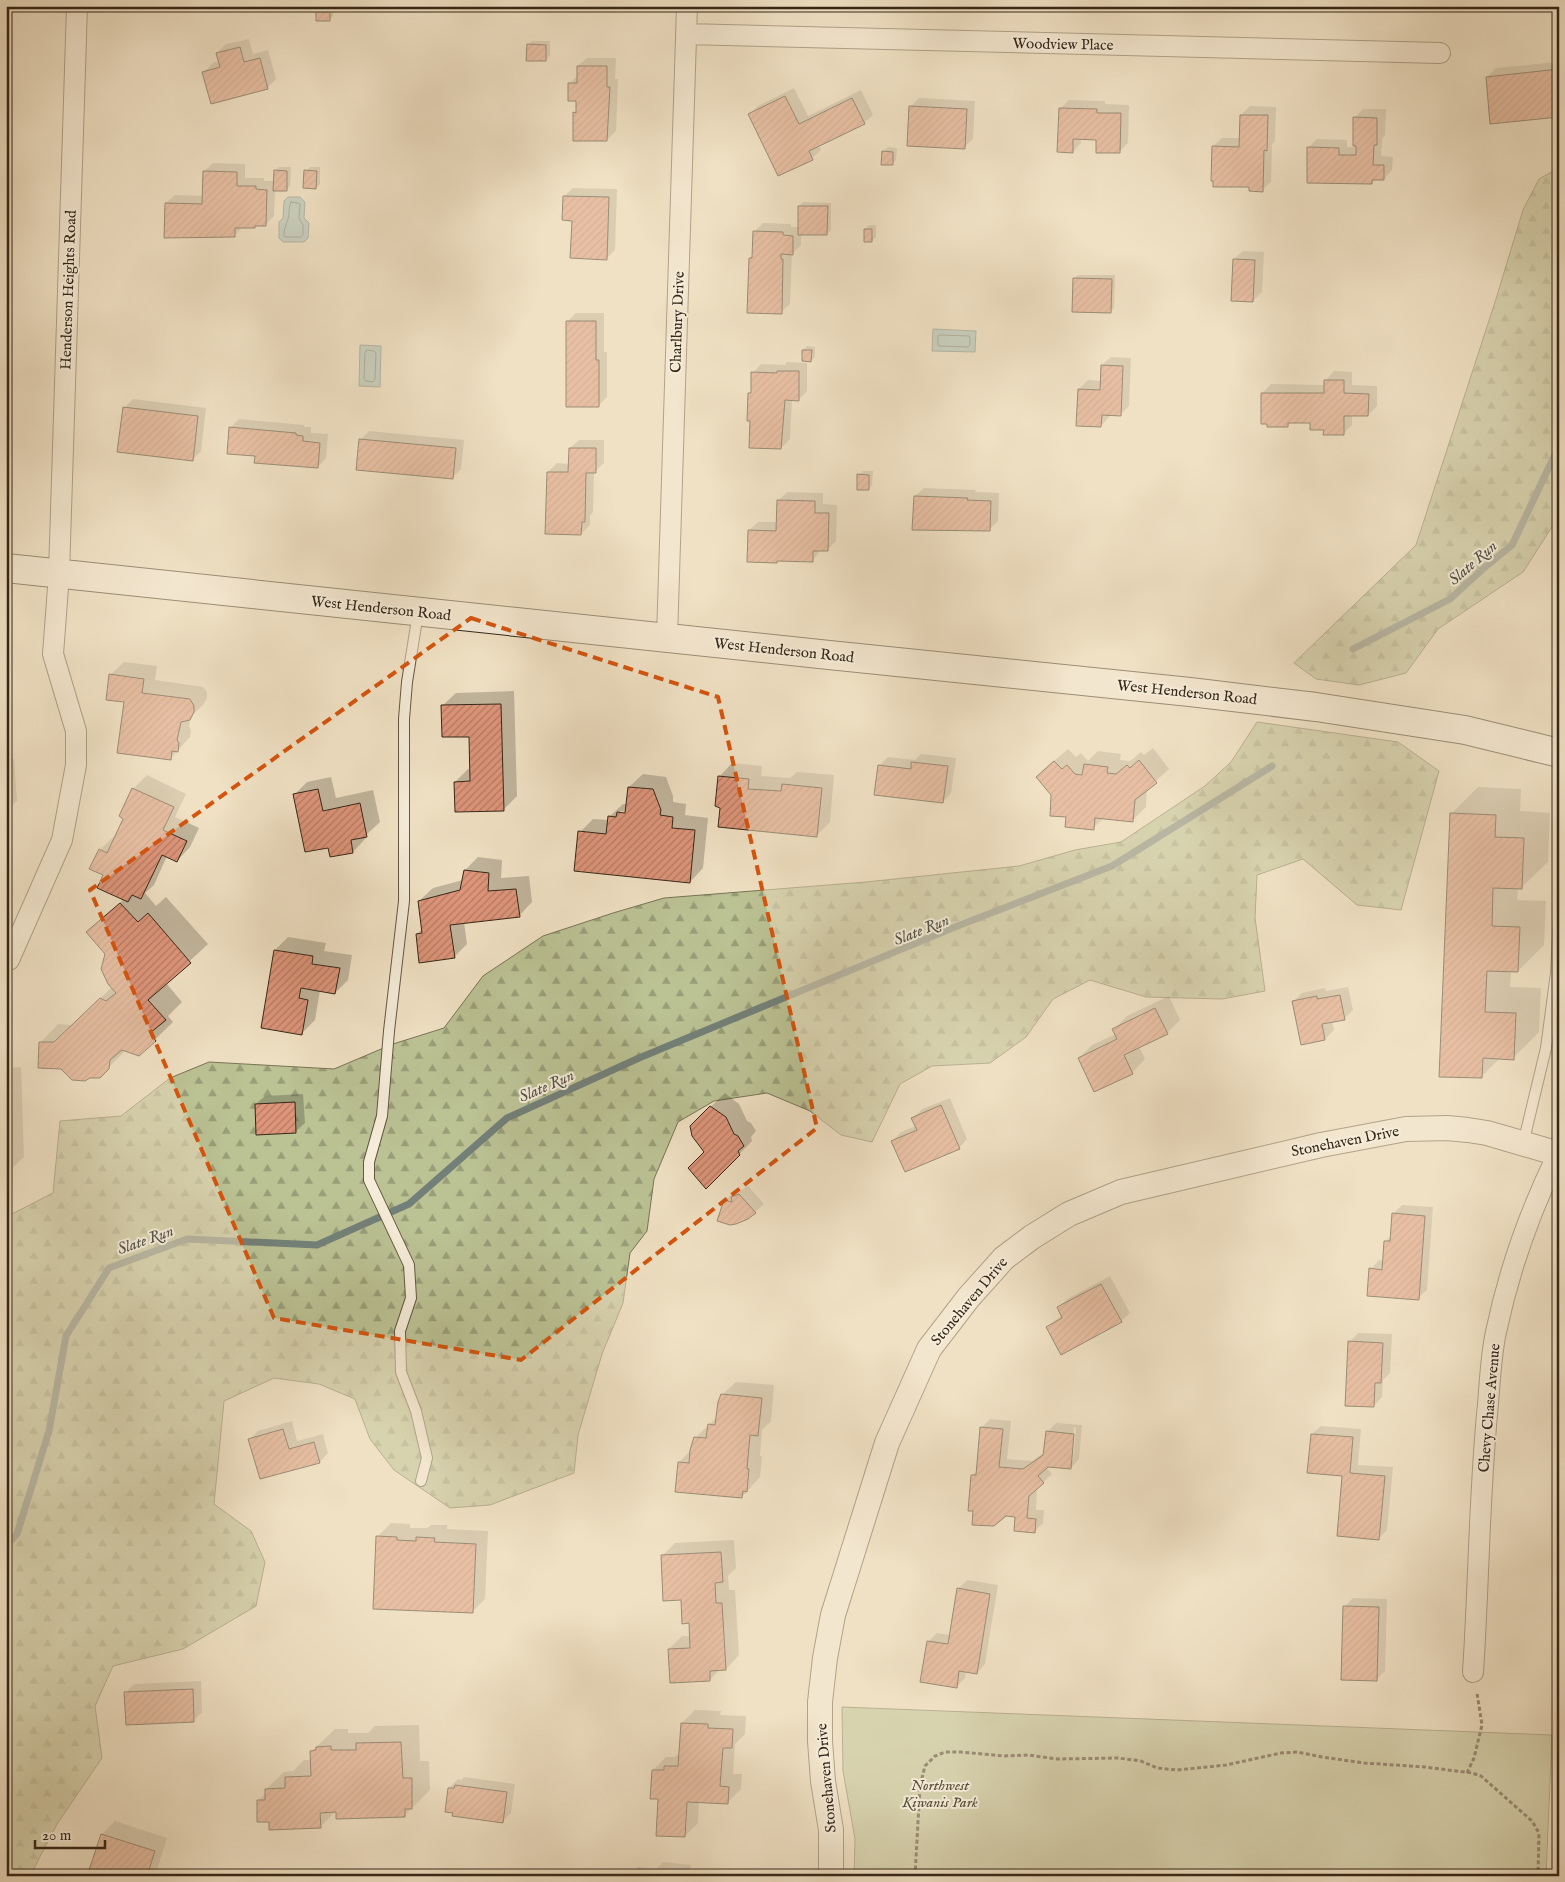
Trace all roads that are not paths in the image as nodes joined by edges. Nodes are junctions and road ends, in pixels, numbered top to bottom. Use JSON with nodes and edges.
{"nodes":[{"id":1,"x":77,"y":6,"type":"edge"},
{"id":2,"x":687,"y":6,"type":"edge"},
{"id":3,"x":686,"y":34,"type":"junction"},
{"id":4,"x":1440,"y":53,"type":"dead end"},
{"id":5,"x":6,"y":568,"type":"edge"},
{"id":6,"x":59,"y":574,"type":"junction"},
{"id":7,"x":418,"y":612,"type":"junction"},
{"id":8,"x":667,"y":638,"type":"junction"},
{"id":9,"x":1559,"y":753,"type":"edge"},
{"id":10,"x":1559,"y":914,"type":"edge"},
{"id":11,"x":9,"y":960,"type":"dead end"},
{"id":12,"x":1557,"y":973,"type":"edge"},
{"id":13,"x":1524,"y":1144,"type":"junction"},
{"id":14,"x":1558,"y":1154,"type":"edge"},
{"id":15,"x":422,"y":1482,"type":"dead end"},
{"id":16,"x":1473,"y":1672,"type":"road end"},
{"id":17,"x":831,"y":1876,"type":"edge"}],
"edges":[{"from":1,"to":6,"type":"street","name":"Henderson Heights Road"},
{"from":2,"to":3,"type":"street","name":"Charlbury Drive"},
{"from":3,"to":4,"type":"street","name":"Woodview Place"},
{"from":3,"to":8,"type":"street","name":"Charlbury Drive"},
{"from":5,"to":6,"type":"main road","name":"West Henderson Road"},
{"from":6,"to":7,"type":"main road","name":"West Henderson Road"},
{"from":6,"to":11,"type":"street","name":"Henderson Heights Road"},
{"from":7,"to":8,"type":"main road","name":"West Henderson Road"},
{"from":7,"to":15,"type":"lane"},
{"from":8,"to":9,"type":"main road","name":"West Henderson Road"},
{"from":10,"to":12,"type":"lane"},
{"from":12,"to":13,"type":"lane"},
{"from":13,"to":14,"type":"street","name":"Stonehaven Drive"},
{"from":13,"to":17,"type":"street","name":"Stonehaven Drive"},
{"from":14,"to":16,"type":"street","name":"Chevy Chase Avenue"}]}
